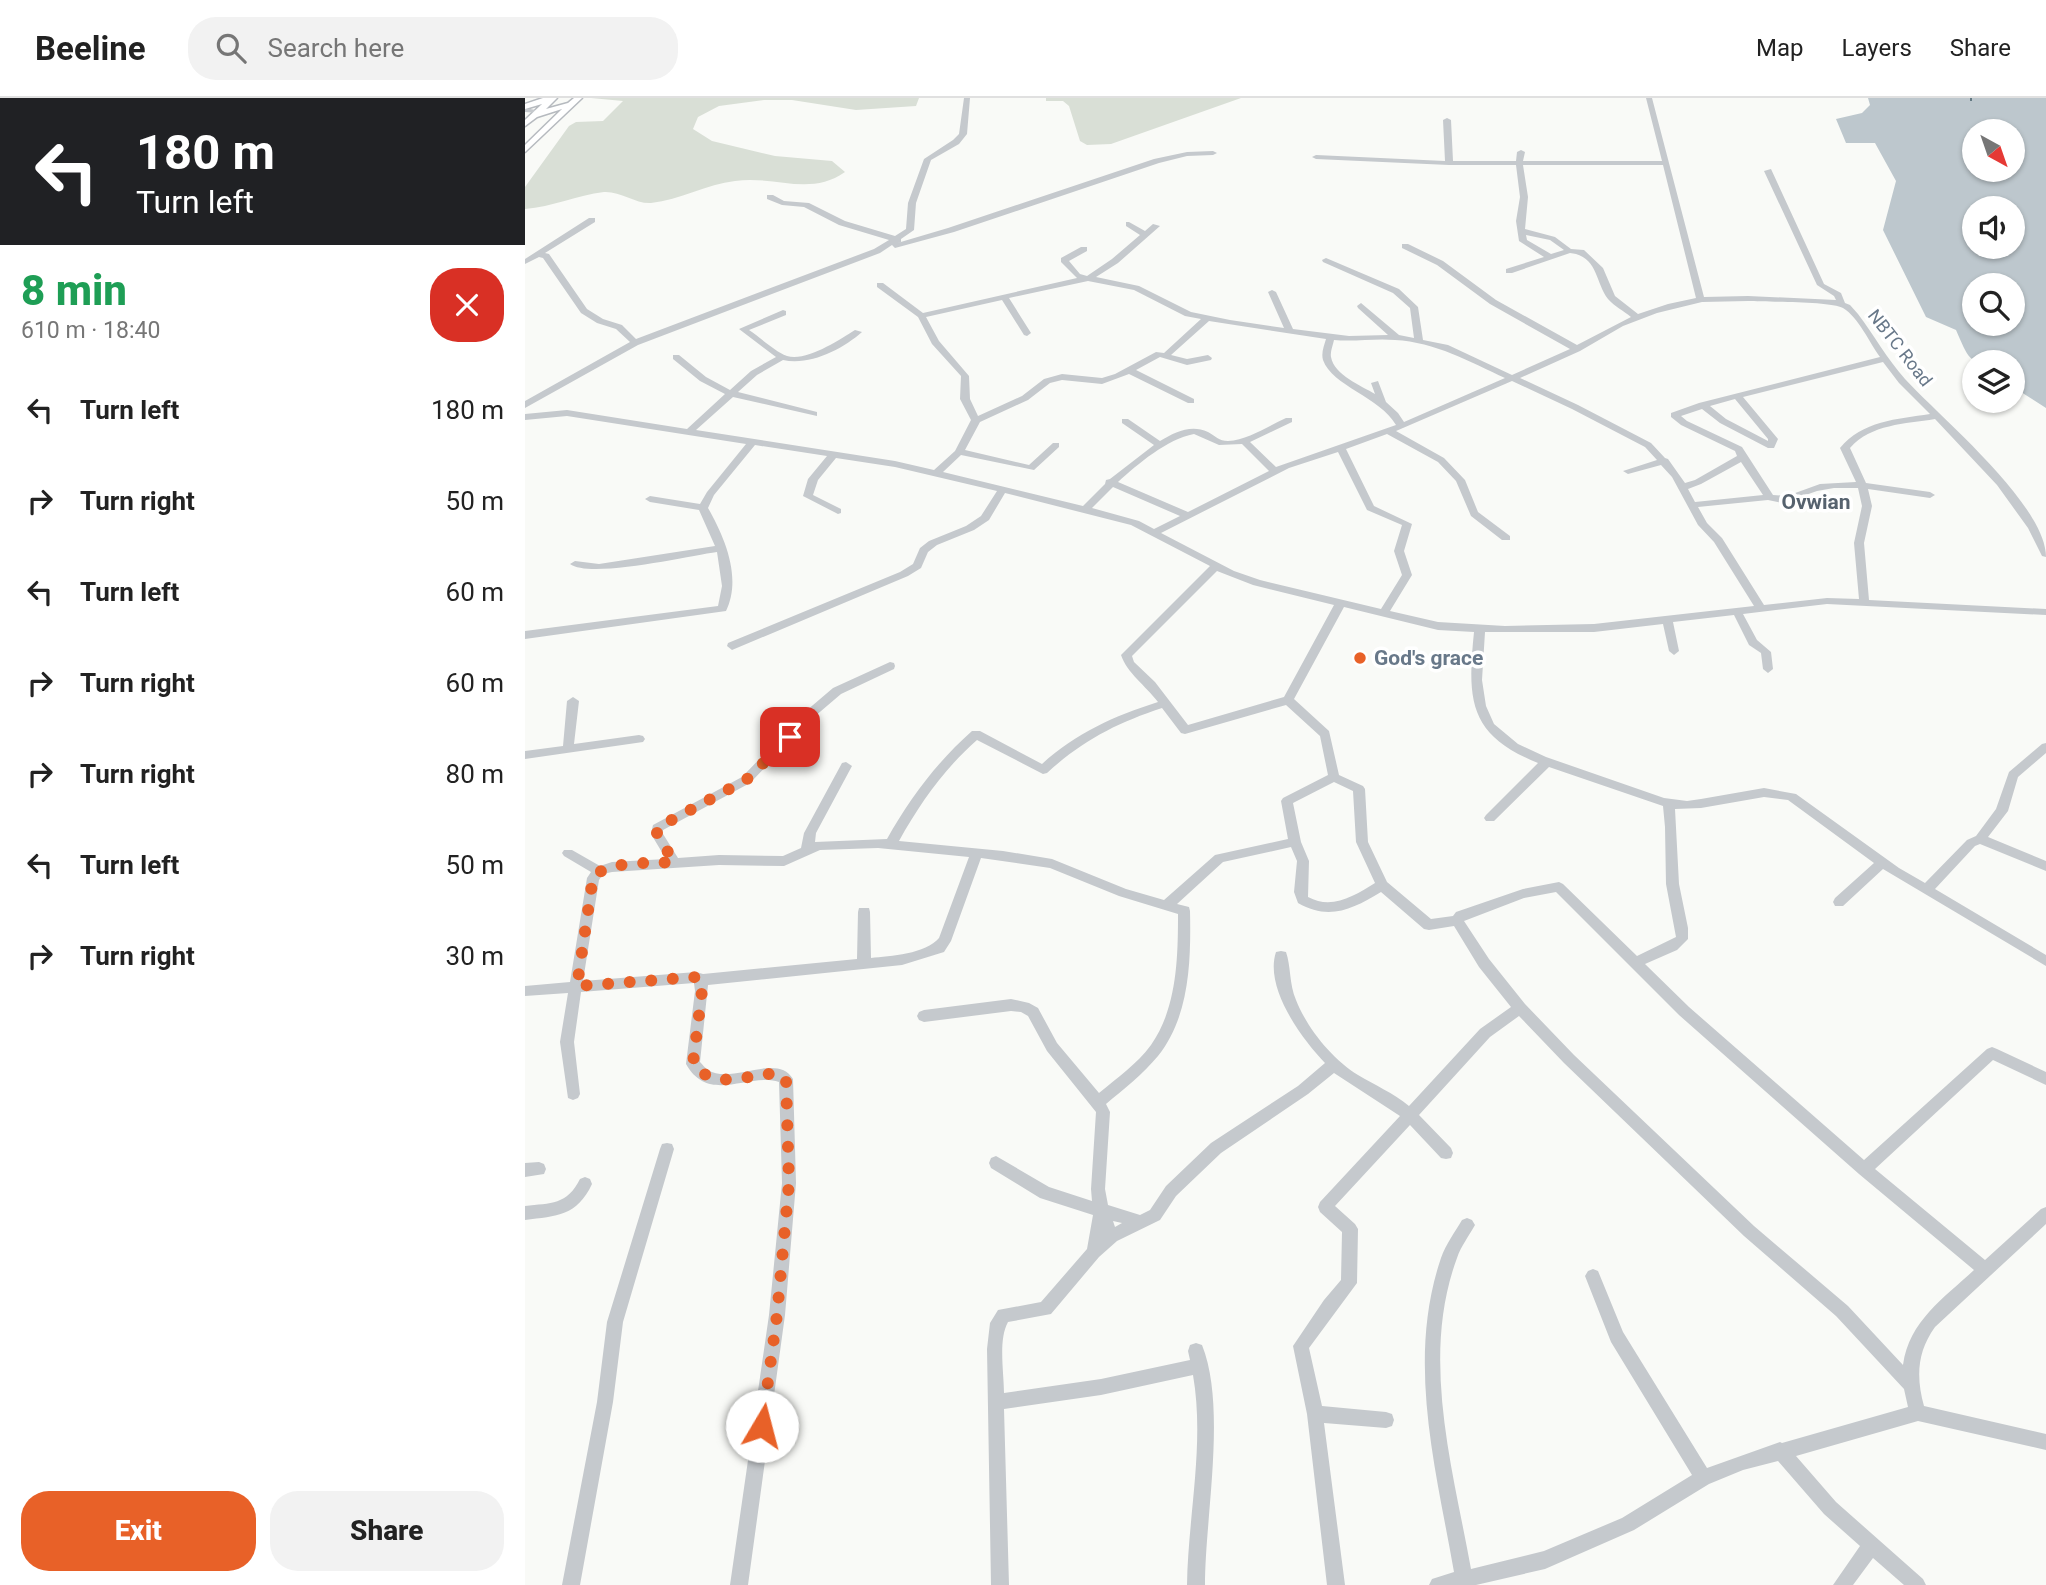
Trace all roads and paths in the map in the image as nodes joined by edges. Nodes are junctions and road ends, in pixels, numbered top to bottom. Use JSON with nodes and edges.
{"nodes":[{"id":1,"x":552,"y":98,"type":"edge"},
{"id":2,"x":967,"y":98,"type":"edge"},
{"id":3,"x":1649,"y":98,"type":"edge"},
{"id":4,"x":577,"y":99,"type":"edge"},
{"id":5,"x":525,"y":111,"type":"edge"},
{"id":6,"x":539,"y":113,"type":"junction"},
{"id":7,"x":1447,"y":120,"type":"dead end"},
{"id":8,"x":525,"y":124,"type":"edge"},
{"id":9,"x":545,"y":130,"type":"junction"},
{"id":10,"x":525,"y":150,"type":"edge"},
{"id":11,"x":1521,"y":152,"type":"dead end"},
{"id":12,"x":1213,"y":153,"type":"dead end"},
{"id":13,"x":1317,"y":158,"type":"dead end"},
{"id":14,"x":1449,"y":163,"type":"junction"},
{"id":15,"x":1518,"y":163,"type":"junction"},
{"id":16,"x":1665,"y":163,"type":"junction"},
{"id":17,"x":1769,"y":171,"type":"dead end"},
{"id":18,"x":770,"y":197,"type":"dead end"},
{"id":19,"x":592,"y":220,"type":"dead end"},
{"id":20,"x":1129,"y":224,"type":"dead end"},
{"id":21,"x":1156,"y":226,"type":"dead end"},
{"id":22,"x":1521,"y":230,"type":"junction"},
{"id":23,"x":1145,"y":235,"type":"junction"},
{"id":24,"x":898,"y":240,"type":"junction"},
{"id":25,"x":1405,"y":246,"type":"dead end"},
{"id":26,"x":1084,"y":249,"type":"dead end"},
{"id":27,"x":877,"y":251,"type":"junction"},
{"id":28,"x":1569,"y":251,"type":"junction"},
{"id":29,"x":538,"y":254,"type":"junction"},
{"id":30,"x":1550,"y":257,"type":"junction"},
{"id":31,"x":1326,"y":260,"type":"dead end"},
{"id":32,"x":525,"y":262,"type":"edge"},
{"id":33,"x":1509,"y":271,"type":"dead end"},
{"id":34,"x":1089,"y":278,"type":"junction"},
{"id":35,"x":880,"y":285,"type":"dead end"},
{"id":36,"x":1272,"y":292,"type":"dead end"},
{"id":37,"x":1005,"y":298,"type":"junction"},
{"id":38,"x":1701,"y":300,"type":"junction"},
{"id":39,"x":1841,"y":304,"type":"junction"},
{"id":40,"x":1361,"y":306,"type":"dead end"},
{"id":41,"x":783,"y":313,"type":"dead end"},
{"id":42,"x":921,"y":316,"type":"junction"},
{"id":43,"x":1207,"y":318,"type":"junction"},
{"id":44,"x":1637,"y":318,"type":"junction"},
{"id":45,"x":858,"y":332,"type":"dead end"},
{"id":46,"x":1290,"y":332,"type":"junction"},
{"id":47,"x":1027,"y":333,"type":"dead end"},
{"id":48,"x":1331,"y":337,"type":"junction"},
{"id":49,"x":1396,"y":337,"type":"junction"},
{"id":50,"x":1419,"y":340,"type":"junction"},
{"id":51,"x":635,"y":343,"type":"junction"},
{"id":52,"x":1577,"y":349,"type":"junction"},
{"id":53,"x":1166,"y":355,"type":"junction"},
{"id":54,"x":676,"y":357,"type":"dead end"},
{"id":55,"x":782,"y":357,"type":"junction"},
{"id":56,"x":1208,"y":358,"type":"dead end"},
{"id":57,"x":1884,"y":359,"type":"junction"},
{"id":58,"x":1129,"y":370,"type":"junction"},
{"id":59,"x":1509,"y":378,"type":"junction"},
{"id":60,"x":1375,"y":383,"type":"dead end"},
{"id":61,"x":730,"y":393,"type":"junction"},
{"id":62,"x":1737,"y":396,"type":"junction"},
{"id":63,"x":1191,"y":401,"type":"dead end"},
{"id":64,"x":1383,"y":401,"type":"junction"},
{"id":65,"x":525,"y":405,"type":"edge"},
{"id":66,"x":1702,"y":405,"type":"junction"},
{"id":67,"x":814,"y":414,"type":"dead end"},
{"id":68,"x":1938,"y":416,"type":"junction"},
{"id":69,"x":525,"y":417,"type":"edge"},
{"id":70,"x":1289,"y":420,"type":"dead end"},
{"id":71,"x":977,"y":421,"type":"junction"},
{"id":72,"x":1125,"y":421,"type":"dead end"},
{"id":73,"x":1401,"y":425,"type":"junction"},
{"id":74,"x":690,"y":431,"type":"junction"},
{"id":75,"x":1388,"y":431,"type":"junction"},
{"id":76,"x":753,"y":441,"type":"junction"},
{"id":77,"x":1244,"y":441,"type":"junction"},
{"id":78,"x":1056,"y":445,"type":"dead end"},
{"id":79,"x":1161,"y":446,"type":"junction"},
{"id":80,"x":1341,"y":449,"type":"junction"},
{"id":81,"x":959,"y":452,"type":"junction"},
{"id":82,"x":834,"y":453,"type":"junction"},
{"id":83,"x":1742,"y":457,"type":"junction"},
{"id":84,"x":1665,"y":461,"type":"junction"},
{"id":85,"x":1275,"y":471,"type":"junction"},
{"id":86,"x":1628,"y":471,"type":"dead end"},
{"id":87,"x":937,"y":473,"type":"junction"},
{"id":88,"x":1109,"y":482,"type":"junction"},
{"id":89,"x":1862,"y":485,"type":"junction"},
{"id":90,"x":1683,"y":487,"type":"junction"},
{"id":91,"x":1003,"y":489,"type":"junction"},
{"id":92,"x":1930,"y":495,"type":"dead end"},
{"id":93,"x":1769,"y":497,"type":"junction"},
{"id":94,"x":650,"y":499,"type":"dead end"},
{"id":95,"x":1692,"y":505,"type":"junction"},
{"id":96,"x":703,"y":508,"type":"junction"},
{"id":97,"x":1086,"y":509,"type":"junction"},
{"id":98,"x":838,"y":511,"type":"dead end"},
{"id":99,"x":1187,"y":515,"type":"junction"},
{"id":100,"x":1153,"y":533,"type":"junction"},
{"id":101,"x":1506,"y":538,"type":"dead end"},
{"id":102,"x":722,"y":548,"type":"junction"},
{"id":103,"x":2046,"y":554,"type":"edge"},
{"id":104,"x":575,"y":564,"type":"dead end"},
{"id":105,"x":1216,"y":566,"type":"junction"},
{"id":106,"x":1864,"y":601,"type":"junction"},
{"id":107,"x":1340,"y":604,"type":"junction"},
{"id":108,"x":1760,"y":607,"type":"junction"},
{"id":109,"x":1736,"y":610,"type":"junction"},
{"id":110,"x":2046,"y":612,"type":"edge"},
{"id":111,"x":1383,"y":614,"type":"junction"},
{"id":112,"x":1667,"y":619,"type":"junction"},
{"id":113,"x":1480,"y":629,"type":"junction"},
{"id":114,"x":525,"y":635,"type":"edge"},
{"id":115,"x":732,"y":646,"type":"dead end"},
{"id":116,"x":1674,"y":651,"type":"dead end"},
{"id":117,"x":890,"y":666,"type":"dead end"},
{"id":118,"x":1767,"y":669,"type":"dead end"},
{"id":119,"x":1288,"y":700,"type":"junction"},
{"id":120,"x":573,"y":701,"type":"dead end"},
{"id":121,"x":1166,"y":702,"type":"junction"},
{"id":122,"x":639,"y":738,"type":"dead end"},
{"id":123,"x":2046,"y":747,"type":"edge"},
{"id":124,"x":568,"y":749,"type":"junction"},
{"id":125,"x":525,"y":755,"type":"edge"},
{"id":126,"x":1547,"y":762,"type":"junction"},
{"id":127,"x":846,"y":766,"type":"dead end"},
{"id":128,"x":1334,"y":777,"type":"junction"},
{"id":129,"x":1668,"y":803,"type":"junction"},
{"id":130,"x":1490,"y":818,"type":"dead end"},
{"id":131,"x":1980,"y":839,"type":"junction"},
{"id":132,"x":1295,"y":842,"type":"junction"},
{"id":133,"x":891,"y":844,"type":"junction"},
{"id":134,"x":807,"y":850,"type":"junction"},
{"id":135,"x":568,"y":853,"type":"dead end"},
{"id":136,"x":978,"y":853,"type":"junction"},
{"id":137,"x":674,"y":862,"type":"junction"},
{"id":138,"x":1883,"y":862,"type":"junction"},
{"id":139,"x":2046,"y":866,"type":"edge"},
{"id":140,"x":599,"y":871,"type":"junction"},
{"id":141,"x":1382,"y":885,"type":"junction"},
{"id":142,"x":1927,"y":889,"type":"junction"},
{"id":143,"x":1839,"y":902,"type":"dead end"},
{"id":144,"x":1168,"y":904,"type":"junction"},
{"id":145,"x":864,"y":912,"type":"dead end"},
{"id":146,"x":1457,"y":920,"type":"junction"},
{"id":147,"x":1281,"y":956,"type":"dead end"},
{"id":148,"x":2046,"y":961,"type":"edge"},
{"id":149,"x":1635,"y":963,"type":"junction"},
{"id":150,"x":863,"y":964,"type":"junction"},
{"id":151,"x":701,"y":980,"type":"junction"},
{"id":152,"x":577,"y":986,"type":"junction"},
{"id":153,"x":525,"y":991,"type":"edge"},
{"id":154,"x":1520,"y":1007,"type":"junction"},
{"id":155,"x":923,"y":1016,"type":"dead end"},
{"id":156,"x":1334,"y":1064,"type":"junction"},
{"id":157,"x":2046,"y":1079,"type":"edge"},
{"id":158,"x":573,"y":1094,"type":"dead end"},
{"id":159,"x":1098,"y":1102,"type":"junction"},
{"id":160,"x":1409,"y":1116,"type":"junction"},
{"id":161,"x":667,"y":1149,"type":"dead end"},
{"id":162,"x":1446,"y":1153,"type":"dead end"},
{"id":163,"x":996,"y":1163,"type":"dead end"},
{"id":164,"x":1864,"y":1169,"type":"junction"},
{"id":165,"x":585,"y":1184,"type":"dead end"},
{"id":166,"x":1101,"y":1211,"type":"junction"},
{"id":167,"x":525,"y":1213,"type":"edge"},
{"id":168,"x":2046,"y":1214,"type":"edge"},
{"id":169,"x":1140,"y":1222,"type":"junction"},
{"id":170,"x":1467,"y":1225,"type":"dead end"},
{"id":171,"x":1112,"y":1236,"type":"junction"},
{"id":172,"x":1094,"y":1252,"type":"junction"},
{"id":173,"x":1986,"y":1270,"type":"junction"},
{"id":174,"x":1593,"y":1276,"type":"dead end"},
{"id":175,"x":1909,"y":1383,"type":"junction"},
{"id":176,"x":996,"y":1402,"type":"junction"},
{"id":177,"x":1918,"y":1413,"type":"junction"},
{"id":178,"x":1315,"y":1414,"type":"junction"},
{"id":179,"x":1386,"y":1420,"type":"dead end"},
{"id":180,"x":2046,"y":1443,"type":"edge"},
{"id":181,"x":1780,"y":1450,"type":"junction"},
{"id":182,"x":1703,"y":1478,"type":"junction"},
{"id":183,"x":1872,"y":1545,"type":"junction"},
{"id":184,"x":1469,"y":1581,"type":"edge"},
{"id":185,"x":571,"y":1585,"type":"edge"},
{"id":186,"x":739,"y":1585,"type":"edge"},
{"id":187,"x":1000,"y":1585,"type":"edge"},
{"id":188,"x":1196,"y":1585,"type":"edge"},
{"id":189,"x":1336,"y":1585,"type":"edge"},
{"id":190,"x":1438,"y":1585,"type":"edge"},
{"id":191,"x":1842,"y":1585,"type":"edge"},
{"id":192,"x":1917,"y":1585,"type":"edge"}],
"edges":[{"from":1,"to":5,"type":"main road"},
{"from":1,"to":6,"type":"main road"},
{"from":2,"to":24,"type":"street"},
{"from":3,"to":16,"type":"street"},
{"from":4,"to":6,"type":"main road"},
{"from":4,"to":9,"type":"main road"},
{"from":5,"to":6,"type":"street"},
{"from":6,"to":8,"type":"main road"},
{"from":6,"to":9,"type":"main road"},
{"from":7,"to":14,"type":"street"},
{"from":9,"to":10,"type":"main road"},
{"from":11,"to":15,"type":"street"},
{"from":12,"to":27,"type":"street"},
{"from":13,"to":14,"type":"street"},
{"from":14,"to":15,"type":"street"},
{"from":15,"to":16,"type":"street"},
{"from":15,"to":22,"type":"street"},
{"from":16,"to":38,"type":"street"},
{"from":17,"to":39,"type":"street"},
{"from":18,"to":24,"type":"street"},
{"from":19,"to":29,"type":"street"},
{"from":20,"to":23,"type":"street"},
{"from":21,"to":23,"type":"street"},
{"from":22,"to":28,"type":"street"},
{"from":22,"to":30,"type":"street"},
{"from":23,"to":34,"type":"street"},
{"from":24,"to":27,"type":"street"},
{"from":25,"to":52,"type":"street"},
{"from":26,"to":34,"type":"street"},
{"from":27,"to":51,"type":"street"},
{"from":28,"to":30,"type":"street"},
{"from":28,"to":44,"type":"street"},
{"from":29,"to":32,"type":"street"},
{"from":29,"to":51,"type":"street"},
{"from":30,"to":33,"type":"street"},
{"from":31,"to":50,"type":"street"},
{"from":34,"to":37,"type":"street"},
{"from":34,"to":43,"type":"street"},
{"from":35,"to":42,"type":"street"},
{"from":36,"to":46,"type":"street"},
{"from":37,"to":42,"type":"street"},
{"from":37,"to":47,"type":"street"},
{"from":38,"to":39,"type":"street","name":"NBTC Road"},
{"from":38,"to":44,"type":"street"},
{"from":39,"to":57,"type":"street","name":"NBTC Road"},
{"from":40,"to":49,"type":"street"},
{"from":41,"to":55,"type":"street"},
{"from":42,"to":71,"type":"street"},
{"from":43,"to":46,"type":"street"},
{"from":43,"to":53,"type":"street"},
{"from":44,"to":52,"type":"street"},
{"from":45,"to":55,"type":"street"},
{"from":46,"to":48,"type":"street"},
{"from":48,"to":49,"type":"street"},
{"from":48,"to":64,"type":"street"},
{"from":49,"to":50,"type":"street"},
{"from":50,"to":59,"type":"street"},
{"from":51,"to":65,"type":"street"},
{"from":52,"to":59,"type":"street"},
{"from":53,"to":56,"type":"street"},
{"from":53,"to":58,"type":"street"},
{"from":54,"to":61,"type":"street"},
{"from":55,"to":61,"type":"street"},
{"from":57,"to":62,"type":"street"},
{"from":57,"to":68,"type":"street","name":"NBTC Road"},
{"from":58,"to":63,"type":"street"},
{"from":58,"to":71,"type":"street"},
{"from":59,"to":73,"type":"street"},
{"from":59,"to":84,"type":"street"},
{"from":60,"to":64,"type":"street"},
{"from":61,"to":67,"type":"street"},
{"from":61,"to":74,"type":"street"},
{"from":62,"to":66,"type":"street"},
{"from":62,"to":66,"type":"street"},
{"from":64,"to":73,"type":"street"},
{"from":66,"to":83,"type":"street"},
{"from":68,"to":89,"type":"street"},
{"from":68,"to":103,"type":"street","name":"NBTC Road"},
{"from":69,"to":74,"type":"street"},
{"from":70,"to":77,"type":"street"},
{"from":71,"to":81,"type":"street"},
{"from":72,"to":79,"type":"street"},
{"from":73,"to":75,"type":"street"},
{"from":74,"to":76,"type":"street"},
{"from":75,"to":80,"type":"street"},
{"from":75,"to":101,"type":"street"},
{"from":76,"to":82,"type":"street"},
{"from":76,"to":96,"type":"street"},
{"from":77,"to":79,"type":"street"},
{"from":77,"to":85,"type":"street"},
{"from":78,"to":81,"type":"street"},
{"from":79,"to":88,"type":"street"},
{"from":80,"to":85,"type":"street"},
{"from":80,"to":111,"type":"street"},
{"from":81,"to":87,"type":"street"},
{"from":82,"to":87,"type":"street"},
{"from":82,"to":98,"type":"street"},
{"from":83,"to":90,"type":"street"},
{"from":83,"to":93,"type":"street"},
{"from":84,"to":86,"type":"street"},
{"from":84,"to":90,"type":"street"},
{"from":85,"to":99,"type":"street"},
{"from":87,"to":91,"type":"street"},
{"from":88,"to":97,"type":"street"},
{"from":88,"to":99,"type":"street"},
{"from":89,"to":92,"type":"street"},
{"from":89,"to":93,"type":"street"},
{"from":89,"to":106,"type":"street"},
{"from":90,"to":95,"type":"street"},
{"from":91,"to":97,"type":"street"},
{"from":91,"to":115,"type":"street"},
{"from":93,"to":95,"type":"street"},
{"from":94,"to":96,"type":"street"},
{"from":95,"to":108,"type":"street"},
{"from":96,"to":102,"type":"street"},
{"from":97,"to":100,"type":"street"},
{"from":99,"to":100,"type":"street"},
{"from":100,"to":105,"type":"street"},
{"from":102,"to":104,"type":"street"},
{"from":102,"to":114,"type":"street"},
{"from":105,"to":107,"type":"street"},
{"from":105,"to":121,"type":"street"},
{"from":106,"to":108,"type":"street"},
{"from":106,"to":110,"type":"street"},
{"from":107,"to":111,"type":"street"},
{"from":107,"to":119,"type":"street"},
{"from":108,"to":109,"type":"street"},
{"from":109,"to":112,"type":"street"},
{"from":109,"to":118,"type":"street"},
{"from":111,"to":113,"type":"street"},
{"from":112,"to":113,"type":"street"},
{"from":112,"to":116,"type":"street"},
{"from":113,"to":126,"type":"street"},
{"from":117,"to":137,"type":"street"},
{"from":119,"to":121,"type":"street"},
{"from":119,"to":128,"type":"street"},
{"from":120,"to":124,"type":"street"},
{"from":121,"to":133,"type":"street"},
{"from":122,"to":124,"type":"street"},
{"from":123,"to":131,"type":"street"},
{"from":124,"to":125,"type":"street"},
{"from":126,"to":129,"type":"street"},
{"from":126,"to":130,"type":"street"},
{"from":127,"to":134,"type":"street"},
{"from":128,"to":132,"type":"street"},
{"from":128,"to":141,"type":"street"},
{"from":129,"to":138,"type":"street"},
{"from":129,"to":149,"type":"street"},
{"from":131,"to":139,"type":"street"},
{"from":131,"to":142,"type":"street"},
{"from":132,"to":141,"type":"street"},
{"from":132,"to":144,"type":"street"},
{"from":133,"to":134,"type":"street"},
{"from":133,"to":136,"type":"street"},
{"from":134,"to":137,"type":"street"},
{"from":135,"to":140,"type":"street"},
{"from":136,"to":144,"type":"street"},
{"from":136,"to":150,"type":"street"},
{"from":137,"to":140,"type":"street"},
{"from":138,"to":142,"type":"street"},
{"from":138,"to":143,"type":"street"},
{"from":140,"to":152,"type":"street"},
{"from":141,"to":146,"type":"street"},
{"from":142,"to":148,"type":"street"},
{"from":144,"to":159,"type":"street"},
{"from":145,"to":150,"type":"street"},
{"from":146,"to":149,"type":"street"},
{"from":146,"to":154,"type":"street"},
{"from":147,"to":156,"type":"street"},
{"from":149,"to":164,"type":"street"},
{"from":150,"to":151,"type":"street"},
{"from":151,"to":152,"type":"street"},
{"from":151,"to":186,"type":"street"},
{"from":152,"to":153,"type":"street"},
{"from":152,"to":158,"type":"street"},
{"from":154,"to":160,"type":"street"},
{"from":154,"to":175,"type":"street"},
{"from":155,"to":159,"type":"street"},
{"from":156,"to":160,"type":"street"},
{"from":156,"to":169,"type":"street"},
{"from":157,"to":164,"type":"street"},
{"from":159,"to":166,"type":"street"},
{"from":160,"to":162,"type":"street"},
{"from":160,"to":178,"type":"street"},
{"from":161,"to":185,"type":"street"},
{"from":163,"to":166,"type":"street"},
{"from":164,"to":173,"type":"street"},
{"from":165,"to":167,"type":"street"},
{"from":166,"to":169,"type":"street"},
{"from":166,"to":171,"type":"street"},
{"from":166,"to":172,"type":"street"},
{"from":168,"to":173,"type":"street"},
{"from":169,"to":171,"type":"street"},
{"from":170,"to":184,"type":"street"},
{"from":171,"to":172,"type":"street"},
{"from":172,"to":176,"type":"street"},
{"from":173,"to":175,"type":"street"},
{"from":174,"to":182,"type":"street"},
{"from":175,"to":177,"type":"street"},
{"from":176,"to":187,"type":"street"},
{"from":176,"to":188,"type":"street"},
{"from":177,"to":180,"type":"street"},
{"from":177,"to":181,"type":"street"},
{"from":178,"to":179,"type":"street"},
{"from":178,"to":189,"type":"street"},
{"from":181,"to":182,"type":"street"},
{"from":181,"to":183,"type":"street"},
{"from":182,"to":184,"type":"street"},
{"from":183,"to":191,"type":"street"},
{"from":183,"to":192,"type":"street"},
{"from":184,"to":190,"type":"street"}]}
